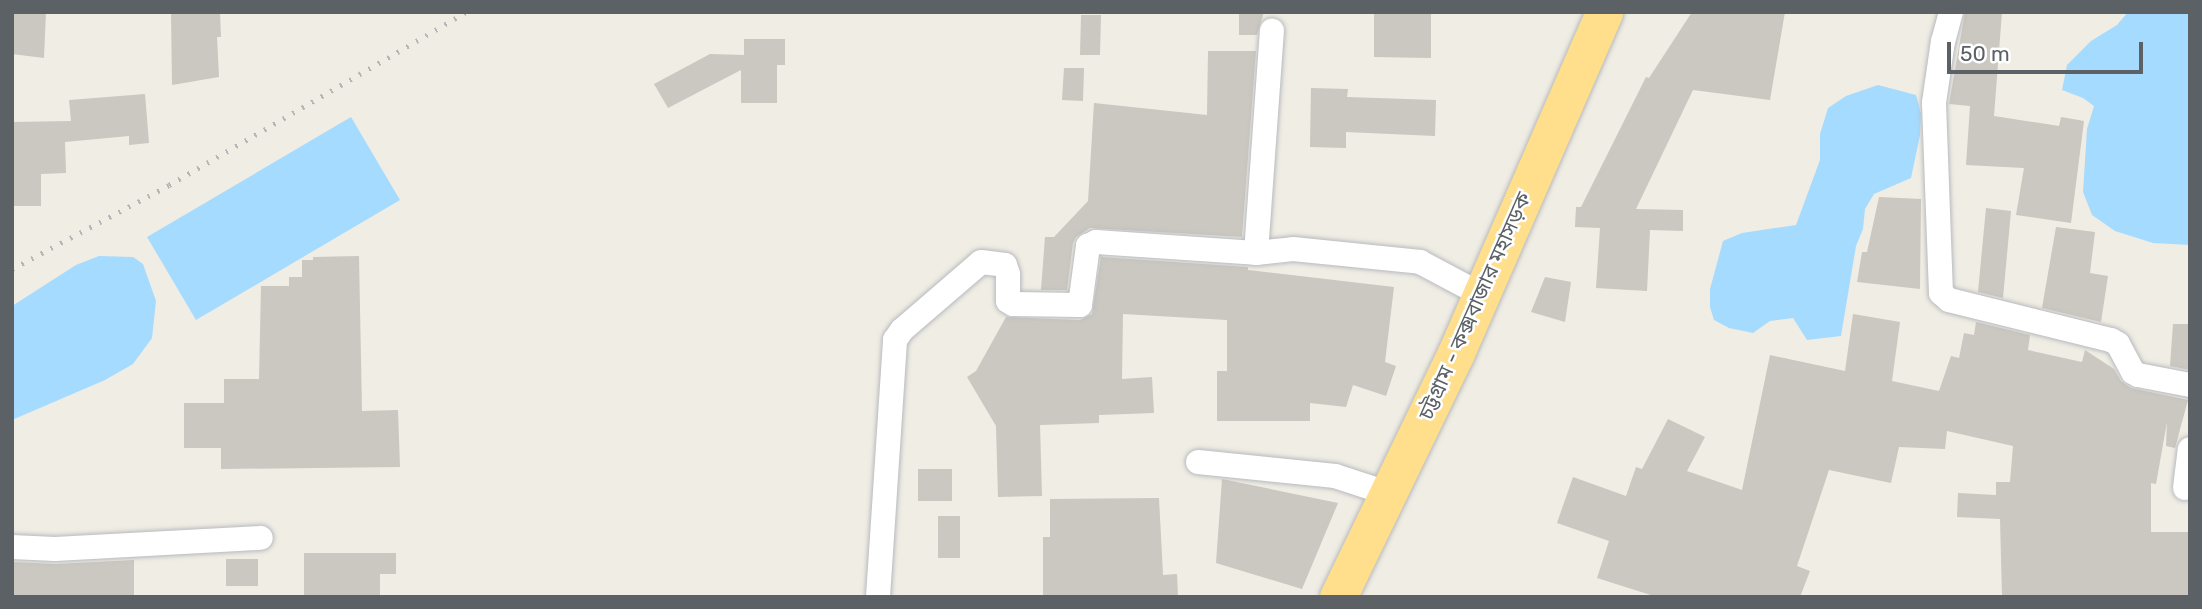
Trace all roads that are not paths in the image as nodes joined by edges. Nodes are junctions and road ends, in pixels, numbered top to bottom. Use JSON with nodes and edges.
{"nodes":[{"id":1,"x":1604,"y":12,"type":"edge"},
{"id":2,"x":1630,"y":12,"type":"edge"},
{"id":3,"x":1951,"y":12,"type":"edge"},
{"id":4,"x":1272,"y":32,"type":"dead end"},
{"id":5,"x":1256,"y":253,"type":"junction"},
{"id":6,"x":1482,"y":295,"type":"junction"},
{"id":7,"x":2190,"y":385,"type":"edge"},
{"id":8,"x":2190,"y":449,"type":"edge"},
{"id":9,"x":1198,"y":462,"type":"dead end"},
{"id":10,"x":2185,"y":488,"type":"dead end"},
{"id":11,"x":1390,"y":494,"type":"junction"},
{"id":12,"x":261,"y":538,"type":"dead end"},
{"id":13,"x":12,"y":547,"type":"edge"},
{"id":14,"x":878,"y":597,"type":"edge"},
{"id":15,"x":1338,"y":597,"type":"edge"},
{"id":16,"x":1367,"y":597,"type":"edge"}],
"edges":[{"from":1,"to":6,"type":"highway","name":"চট্টগ্রাম - কক্সবাজার মহাসড়ক"},
{"from":2,"to":16,"type":"highway"},
{"from":3,"to":7,"type":"street"},
{"from":4,"to":5,"type":"street"},
{"from":5,"to":6,"type":"street"},
{"from":5,"to":14,"type":"street"},
{"from":6,"to":11,"type":"highway","name":"চট্টগ্রাম - কক্সবাজার মহাসড়ক"},
{"from":8,"to":10,"type":"street"},
{"from":9,"to":11,"type":"street"},
{"from":11,"to":15,"type":"highway","name":"চট্টগ্রাম - কক্সবাজার মহাসড়ক"},
{"from":12,"to":13,"type":"street"}]}
